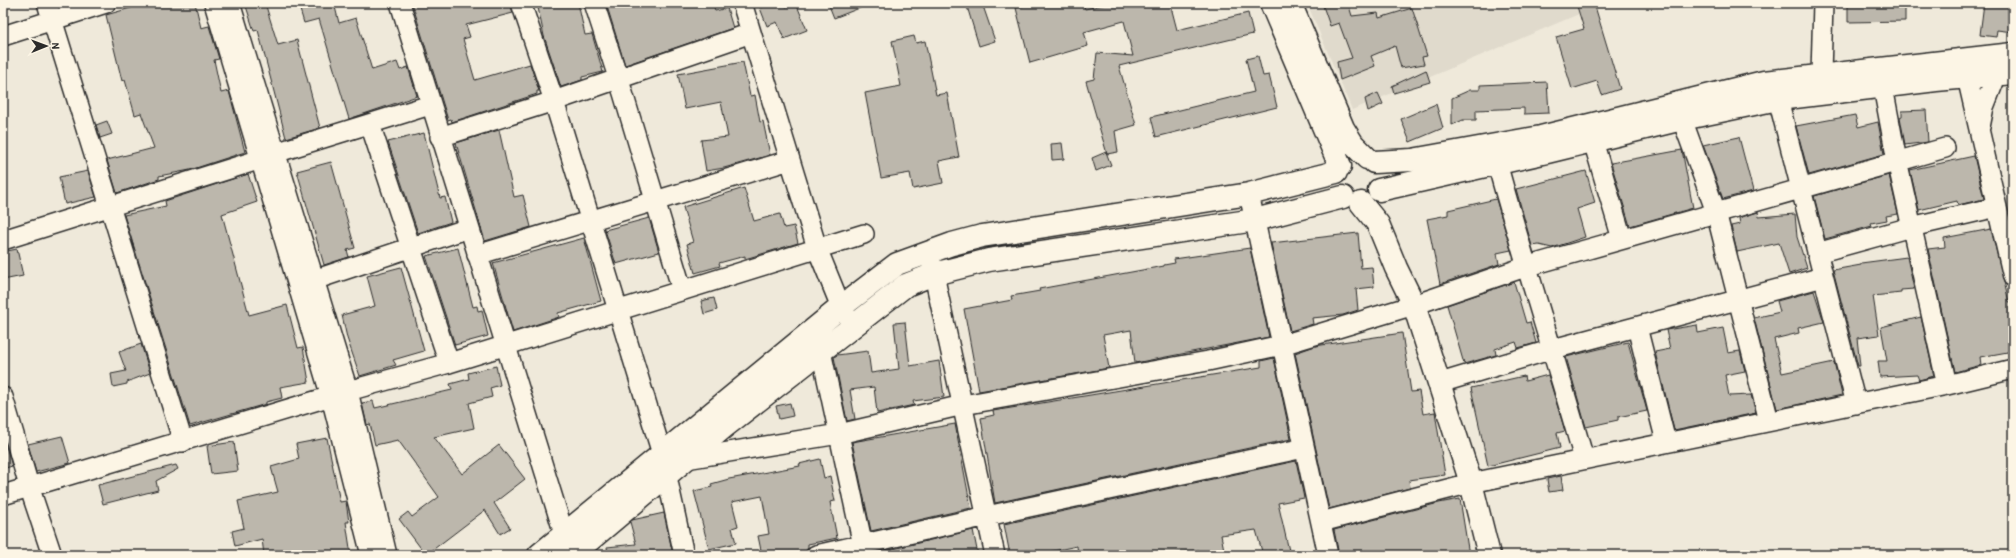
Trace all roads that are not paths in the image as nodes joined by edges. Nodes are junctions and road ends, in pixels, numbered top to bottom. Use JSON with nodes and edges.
{"nodes":[{"id":1,"x":106,"y":3,"type":"edge"},
{"id":2,"x":214,"y":3,"type":"edge"},
{"id":3,"x":230,"y":3,"type":"edge"},
{"id":4,"x":400,"y":3,"type":"edge"},
{"id":5,"x":521,"y":3,"type":"edge"},
{"id":6,"x":594,"y":3,"type":"edge"},
{"id":7,"x":742,"y":3,"type":"edge"},
{"id":8,"x":1271,"y":3,"type":"edge"},
{"id":9,"x":1290,"y":3,"type":"edge"},
{"id":10,"x":1823,"y":3,"type":"edge"},
{"id":11,"x":49,"y":12,"type":"edge"},
{"id":12,"x":751,"y":33,"type":"junction"},
{"id":13,"x":3,"y":36,"type":"edge"},
{"id":14,"x":2013,"y":54,"type":"edge"},
{"id":15,"x":1966,"y":68,"type":"junction"},
{"id":16,"x":1821,"y":74,"type":"junction"},
{"id":17,"x":2005,"y":74,"type":"edge"},
{"id":18,"x":619,"y":79,"type":"junction"},
{"id":19,"x":1883,"y":87,"type":"junction"},
{"id":20,"x":1778,"y":99,"type":"junction"},
{"id":21,"x":554,"y":101,"type":"junction"},
{"id":22,"x":430,"y":105,"type":"junction"},
{"id":23,"x":1682,"y":120,"type":"junction"},
{"id":24,"x":370,"y":124,"type":"junction"},
{"id":25,"x":1980,"y":129,"type":"junction"},
{"id":26,"x":440,"y":137,"type":"junction"},
{"id":27,"x":1593,"y":141,"type":"junction"},
{"id":28,"x":1945,"y":148,"type":"dead end"},
{"id":29,"x":268,"y":156,"type":"junction"},
{"id":30,"x":790,"y":160,"type":"junction"},
{"id":31,"x":1371,"y":160,"type":"junction"},
{"id":32,"x":1897,"y":161,"type":"junction"},
{"id":33,"x":1497,"y":163,"type":"junction"},
{"id":34,"x":1338,"y":169,"type":"junction"},
{"id":35,"x":1802,"y":188,"type":"junction"},
{"id":36,"x":1249,"y":194,"type":"junction"},
{"id":37,"x":1365,"y":197,"type":"junction"},
{"id":38,"x":655,"y":200,"type":"junction"},
{"id":39,"x":110,"y":206,"type":"junction"},
{"id":40,"x":1997,"y":207,"type":"junction"},
{"id":41,"x":1716,"y":212,"type":"junction"},
{"id":42,"x":590,"y":220,"type":"junction"},
{"id":43,"x":1255,"y":220,"type":"junction"},
{"id":44,"x":1911,"y":227,"type":"junction"},
{"id":45,"x":469,"y":228,"type":"junction"},
{"id":46,"x":864,"y":234,"type":"dead end"},
{"id":47,"x":982,"y":236,"type":"junction"},
{"id":48,"x":1622,"y":239,"type":"junction"},
{"id":49,"x":3,"y":240,"type":"edge"},
{"id":50,"x":412,"y":247,"type":"junction"},
{"id":51,"x":817,"y":248,"type":"junction"},
{"id":52,"x":928,"y":252,"type":"junction"},
{"id":53,"x":1817,"y":253,"type":"junction"},
{"id":54,"x":477,"y":255,"type":"junction"},
{"id":55,"x":989,"y":260,"type":"junction"},
{"id":56,"x":1525,"y":267,"type":"junction"},
{"id":57,"x":934,"y":274,"type":"junction"},
{"id":58,"x":1823,"y":277,"type":"junction"},
{"id":59,"x":2013,"y":277,"type":"edge"},
{"id":60,"x":306,"y":283,"type":"junction"},
{"id":61,"x":682,"y":290,"type":"junction"},
{"id":62,"x":1412,"y":299,"type":"junction"},
{"id":63,"x":1737,"y":300,"type":"junction"},
{"id":64,"x":841,"y":307,"type":"junction"},
{"id":65,"x":618,"y":311,"type":"junction"},
{"id":66,"x":853,"y":326,"type":"junction"},
{"id":67,"x":1637,"y":327,"type":"junction"},
{"id":68,"x":1282,"y":345,"type":"junction"},
{"id":69,"x":506,"y":346,"type":"junction"},
{"id":70,"x":1553,"y":349,"type":"junction"},
{"id":71,"x":821,"y":351,"type":"junction"},
{"id":72,"x":449,"y":363,"type":"junction"},
{"id":73,"x":2013,"y":369,"type":"edge"},
{"id":74,"x":1440,"y":384,"type":"junction"},
{"id":75,"x":1946,"y":385,"type":"junction"},
{"id":76,"x":340,"y":394,"type":"junction"},
{"id":77,"x":3,"y":397,"type":"edge"},
{"id":78,"x":1856,"y":404,"type":"junction"},
{"id":79,"x":963,"y":405,"type":"junction"},
{"id":80,"x":1768,"y":421,"type":"junction"},
{"id":81,"x":839,"y":434,"type":"junction"},
{"id":82,"x":183,"y":442,"type":"junction"},
{"id":83,"x":1666,"y":442,"type":"junction"},
{"id":84,"x":1304,"y":448,"type":"junction"},
{"id":85,"x":662,"y":454,"type":"junction"},
{"id":86,"x":686,"y":459,"type":"junction"},
{"id":87,"x":1584,"y":459,"type":"junction"},
{"id":88,"x":667,"y":476,"type":"junction"},
{"id":89,"x":1470,"y":483,"type":"junction"},
{"id":90,"x":29,"y":486,"type":"junction"},
{"id":91,"x":3,"y":495,"type":"edge"},
{"id":92,"x":987,"y":516,"type":"junction"},
{"id":93,"x":1321,"y":522,"type":"junction"},
{"id":94,"x":564,"y":534,"type":"junction"},
{"id":95,"x":864,"y":550,"type":"edge"},
{"id":96,"x":52,"y":555,"type":"edge"},
{"id":97,"x":371,"y":555,"type":"edge"},
{"id":98,"x":387,"y":555,"type":"edge"},
{"id":99,"x":539,"y":555,"type":"edge"},
{"id":100,"x":572,"y":555,"type":"edge"},
{"id":101,"x":684,"y":555,"type":"edge"},
{"id":102,"x":816,"y":555,"type":"edge"},
{"id":103,"x":995,"y":555,"type":"edge"},
{"id":104,"x":1328,"y":555,"type":"edge"},
{"id":105,"x":1489,"y":555,"type":"edge"}],
"edges":[{"from":1,"to":11,"type":"street"},
{"from":2,"to":29,"type":"street"},
{"from":3,"to":29,"type":"street"},
{"from":4,"to":22,"type":"street"},
{"from":5,"to":21,"type":"street"},
{"from":6,"to":18,"type":"street"},
{"from":7,"to":12,"type":"street"},
{"from":8,"to":34,"type":"main road"},
{"from":9,"to":31,"type":"main road"},
{"from":10,"to":16,"type":"street"},
{"from":11,"to":13,"type":"street"},
{"from":11,"to":39,"type":"street"},
{"from":12,"to":18,"type":"street"},
{"from":12,"to":30,"type":"street"},
{"from":14,"to":15,"type":"main road"},
{"from":15,"to":16,"type":"main road"},
{"from":15,"to":17,"type":"main road"},
{"from":15,"to":19,"type":"main road"},
{"from":15,"to":25,"type":"street"},
{"from":16,"to":31,"type":"main road"},
{"from":17,"to":25,"type":"street"},
{"from":18,"to":21,"type":"street"},
{"from":18,"to":38,"type":"street"},
{"from":19,"to":20,"type":"main road"},
{"from":19,"to":32,"type":"street"},
{"from":20,"to":23,"type":"main road"},
{"from":20,"to":35,"type":"street"},
{"from":21,"to":26,"type":"street"},
{"from":21,"to":42,"type":"street"},
{"from":22,"to":24,"type":"street"},
{"from":22,"to":26,"type":"street"},
{"from":23,"to":27,"type":"main road"},
{"from":23,"to":41,"type":"street"},
{"from":24,"to":29,"type":"street"},
{"from":24,"to":50,"type":"street"},
{"from":25,"to":40,"type":"street"},
{"from":26,"to":45,"type":"street"},
{"from":27,"to":33,"type":"main road"},
{"from":27,"to":48,"type":"street"},
{"from":28,"to":32,"type":"street"},
{"from":29,"to":39,"type":"street"},
{"from":29,"to":60,"type":"street"},
{"from":30,"to":38,"type":"street"},
{"from":30,"to":51,"type":"street"},
{"from":31,"to":34,"type":"main road"},
{"from":31,"to":37,"type":"main road"},
{"from":32,"to":35,"type":"street"},
{"from":32,"to":44,"type":"street"},
{"from":33,"to":37,"type":"main road"},
{"from":33,"to":56,"type":"street"},
{"from":34,"to":36,"type":"main road"},
{"from":34,"to":37,"type":"main road"},
{"from":35,"to":41,"type":"street"},
{"from":35,"to":53,"type":"street"},
{"from":36,"to":43,"type":"street"},
{"from":36,"to":47,"type":"main road"},
{"from":37,"to":43,"type":"main road"},
{"from":37,"to":62,"type":"main road"},
{"from":38,"to":42,"type":"street"},
{"from":38,"to":61,"type":"street"},
{"from":39,"to":49,"type":"street"},
{"from":39,"to":82,"type":"street"},
{"from":40,"to":44,"type":"street"},
{"from":40,"to":59,"type":"street"},
{"from":41,"to":48,"type":"street"},
{"from":41,"to":63,"type":"street"},
{"from":42,"to":54,"type":"street"},
{"from":42,"to":65,"type":"street"},
{"from":43,"to":55,"type":"main road"},
{"from":43,"to":68,"type":"street"},
{"from":44,"to":53,"type":"street"},
{"from":44,"to":75,"type":"street"},
{"from":45,"to":50,"type":"street"},
{"from":45,"to":54,"type":"street"},
{"from":46,"to":51,"type":"street"},
{"from":47,"to":52,"type":"main road"},
{"from":47,"to":55,"type":"main road"},
{"from":48,"to":56,"type":"street"},
{"from":50,"to":60,"type":"street"},
{"from":50,"to":72,"type":"street"},
{"from":51,"to":61,"type":"street"},
{"from":51,"to":64,"type":"street"},
{"from":52,"to":57,"type":"street"},
{"from":52,"to":64,"type":"main road"},
{"from":53,"to":58,"type":"street"},
{"from":54,"to":69,"type":"street"},
{"from":55,"to":57,"type":"main road"},
{"from":56,"to":62,"type":"street"},
{"from":56,"to":70,"type":"street"},
{"from":57,"to":66,"type":"main road"},
{"from":57,"to":79,"type":"street"},
{"from":58,"to":63,"type":"street"},
{"from":58,"to":78,"type":"street"},
{"from":60,"to":76,"type":"street"},
{"from":61,"to":65,"type":"street"},
{"from":62,"to":68,"type":"street"},
{"from":62,"to":74,"type":"main road"},
{"from":63,"to":67,"type":"street"},
{"from":63,"to":80,"type":"street"},
{"from":64,"to":66,"type":"street"},
{"from":64,"to":85,"type":"main road"},
{"from":65,"to":69,"type":"street"},
{"from":65,"to":85,"type":"street"},
{"from":66,"to":71,"type":"main road"},
{"from":67,"to":70,"type":"street"},
{"from":67,"to":83,"type":"street"},
{"from":68,"to":79,"type":"street"},
{"from":68,"to":84,"type":"street"},
{"from":69,"to":72,"type":"street"},
{"from":69,"to":94,"type":"street"},
{"from":70,"to":74,"type":"street"},
{"from":70,"to":87,"type":"street"},
{"from":71,"to":81,"type":"street"},
{"from":71,"to":86,"type":"main road"},
{"from":72,"to":76,"type":"street"},
{"from":73,"to":75,"type":"street"},
{"from":74,"to":89,"type":"main road"},
{"from":75,"to":78,"type":"street"},
{"from":76,"to":82,"type":"street"},
{"from":76,"to":97,"type":"street"},
{"from":76,"to":98,"type":"street"},
{"from":77,"to":90,"type":"street"},
{"from":78,"to":80,"type":"street"},
{"from":79,"to":81,"type":"street"},
{"from":79,"to":92,"type":"street"},
{"from":80,"to":83,"type":"street"},
{"from":81,"to":86,"type":"street"},
{"from":81,"to":95,"type":"street"},
{"from":82,"to":90,"type":"street"},
{"from":83,"to":87,"type":"street"},
{"from":84,"to":92,"type":"street"},
{"from":84,"to":93,"type":"street"},
{"from":85,"to":88,"type":"street"},
{"from":85,"to":94,"type":"main road"},
{"from":86,"to":88,"type":"main road"},
{"from":87,"to":89,"type":"street"},
{"from":88,"to":100,"type":"main road"},
{"from":88,"to":101,"type":"street"},
{"from":89,"to":93,"type":"street"},
{"from":89,"to":105,"type":"main road"},
{"from":90,"to":91,"type":"street"},
{"from":90,"to":96,"type":"street"},
{"from":92,"to":95,"type":"street"},
{"from":92,"to":103,"type":"street"},
{"from":93,"to":104,"type":"street"},
{"from":94,"to":99,"type":"main road"},
{"from":95,"to":102,"type":"street"}]}
